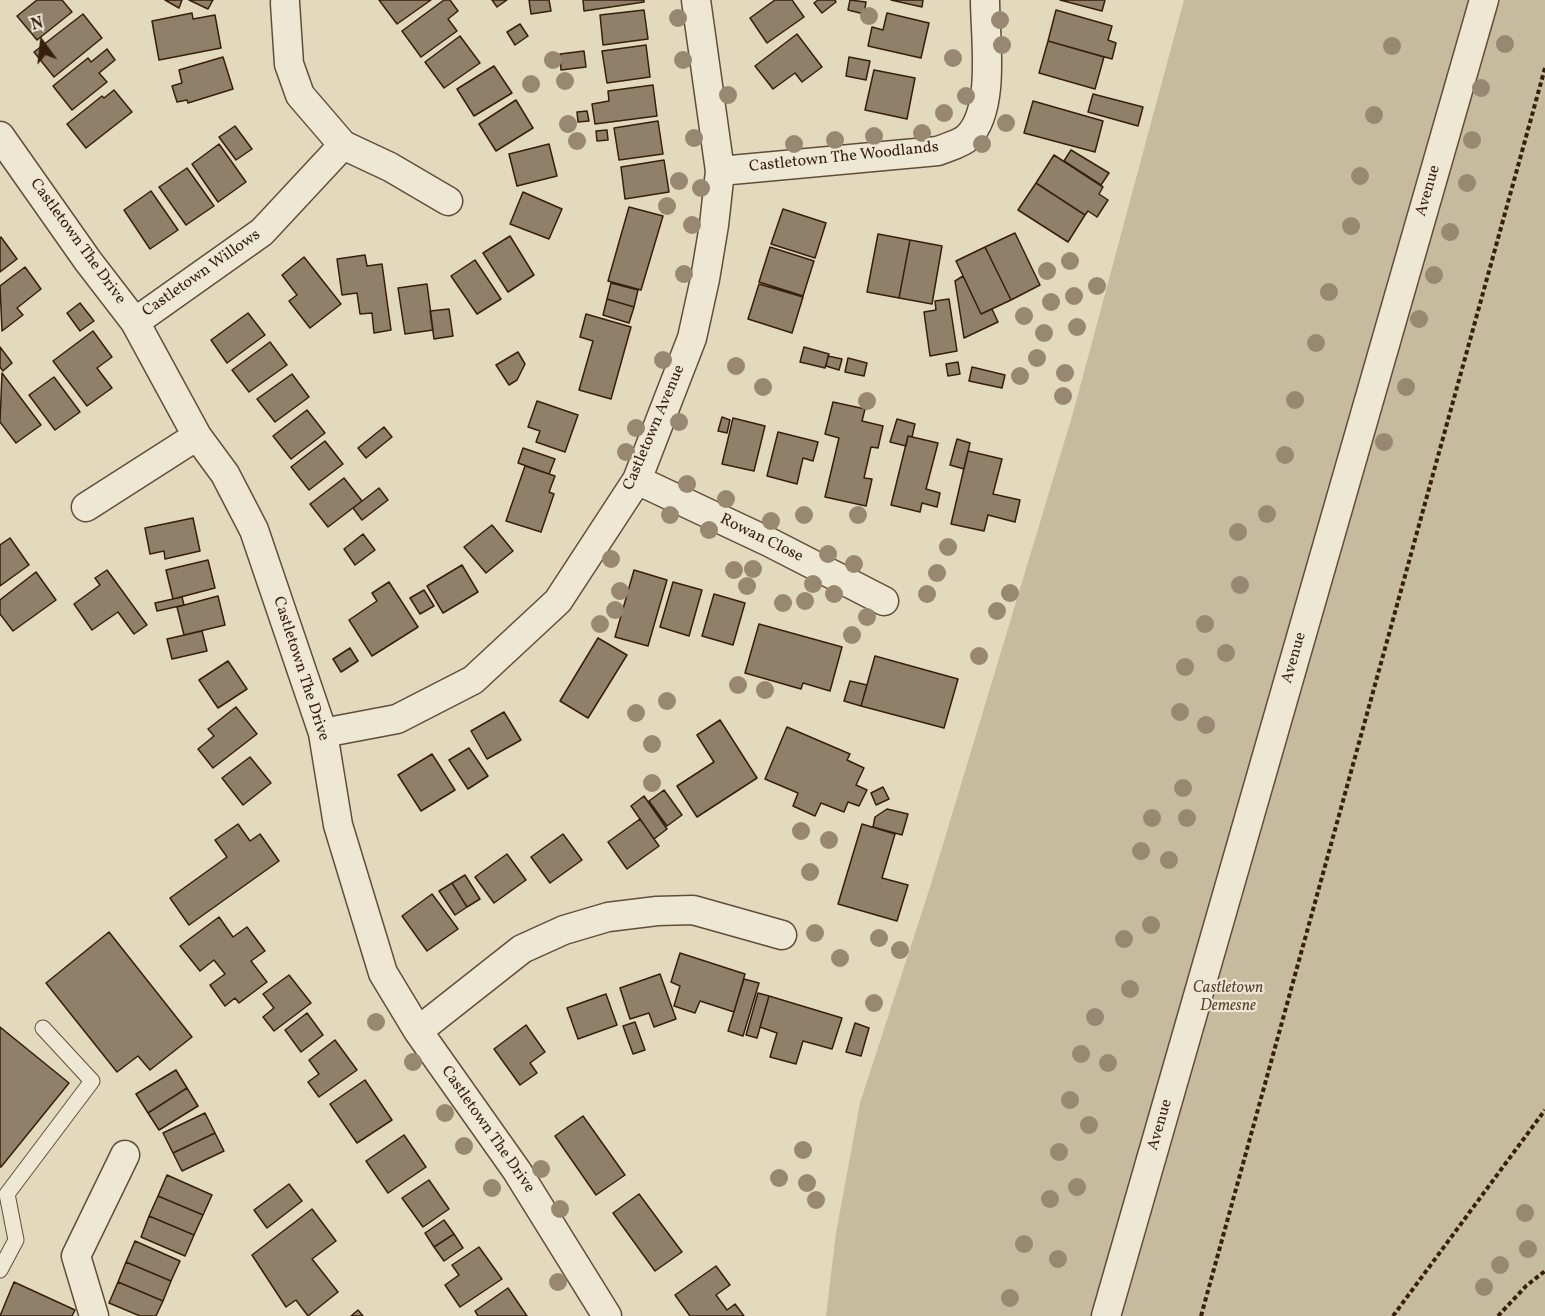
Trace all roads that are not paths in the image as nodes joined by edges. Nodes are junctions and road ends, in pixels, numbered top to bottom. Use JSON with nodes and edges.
{"nodes":[{"id":1,"x":696,"y":0,"type":"edge"},
{"id":2,"x":985,"y":0,"type":"edge"},
{"id":3,"x":1484,"y":0,"type":"edge"},
{"id":4,"x":285,"y":3,"type":"dead end"},
{"id":5,"x":0,"y":136,"type":"edge"},
{"id":6,"x":343,"y":145,"type":"junction"},
{"id":7,"x":720,"y":171,"type":"junction"},
{"id":8,"x":448,"y":201,"type":"dead end"},
{"id":9,"x":135,"y":322,"type":"junction"},
{"id":10,"x":197,"y":436,"type":"junction"},
{"id":11,"x":637,"y":480,"type":"junction"},
{"id":12,"x":87,"y":507,"type":"dead end"},
{"id":13,"x":884,"y":601,"type":"dead end"},
{"id":14,"x":323,"y":733,"type":"junction"},
{"id":15,"x":782,"y":935,"type":"dead end"},
{"id":16,"x":43,"y":1028,"type":"dead end"},
{"id":17,"x":418,"y":1031,"type":"junction"},
{"id":18,"x":125,"y":1155,"type":"dead end"},
{"id":19,"x":4,"y":1192,"type":"edge"},
{"id":20,"x":0,"y":1270,"type":"edge"},
{"id":21,"x":94,"y":1316,"type":"edge"},
{"id":22,"x":607,"y":1316,"type":"edge"},
{"id":23,"x":1106,"y":1316,"type":"edge"}],
"edges":[{"from":1,"to":7,"type":"street","name":"Castletown Avenue"},
{"from":2,"to":7,"type":"street","name":"Castletown The Woodlands"},
{"from":3,"to":23,"type":"street","name":"Avenue"},
{"from":4,"to":6,"type":"street"},
{"from":5,"to":9,"type":"street","name":"Castletown The Drive"},
{"from":6,"to":8,"type":"street"},
{"from":6,"to":9,"type":"street","name":"Castletown Willows"},
{"from":7,"to":11,"type":"street","name":"Castletown Avenue"},
{"from":9,"to":10,"type":"street","name":"Castletown The Drive"},
{"from":10,"to":12,"type":"street"},
{"from":10,"to":14,"type":"street","name":"Castletown The Drive"},
{"from":11,"to":13,"type":"street","name":"Rowan Close"},
{"from":11,"to":14,"type":"street","name":"Castletown Avenue"},
{"from":14,"to":17,"type":"street","name":"Castletown The Drive"},
{"from":15,"to":17,"type":"street"},
{"from":16,"to":19,"type":"lane"},
{"from":17,"to":22,"type":"street","name":"Castletown The Drive"},
{"from":18,"to":21,"type":"street"},
{"from":19,"to":20,"type":"lane"}]}
